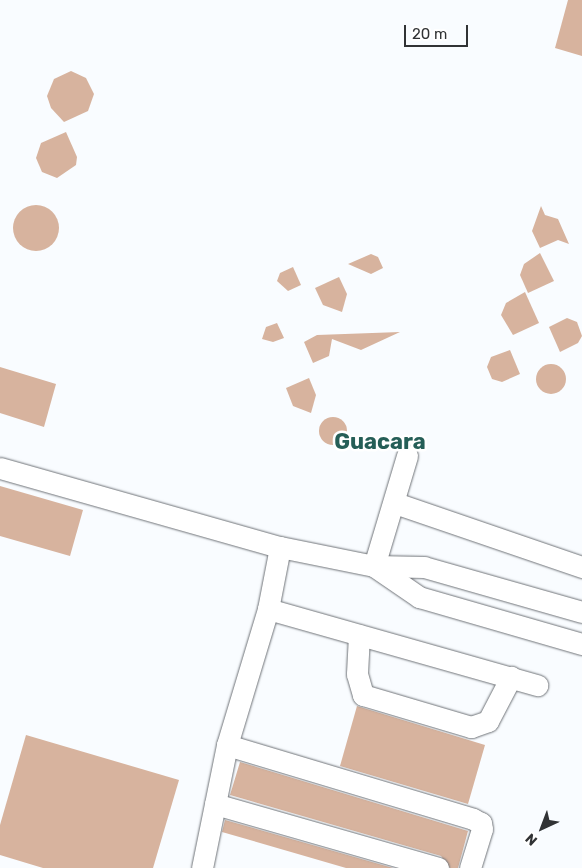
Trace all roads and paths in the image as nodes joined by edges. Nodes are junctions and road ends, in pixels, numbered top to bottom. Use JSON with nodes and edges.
{"nodes":[{"id":1,"x":407,"y":456,"type":"dead end"},
{"id":2,"x":0,"y":468,"type":"edge"},
{"id":3,"x":395,"y":504,"type":"junction"},
{"id":4,"x":280,"y":547,"type":"junction"},
{"id":5,"x":374,"y":566,"type":"junction"},
{"id":6,"x":582,"y":568,"type":"edge"},
{"id":7,"x":268,"y":608,"type":"junction"},
{"id":8,"x":582,"y":612,"type":"edge"},
{"id":9,"x":358,"y":635,"type":"junction"},
{"id":10,"x":582,"y":644,"type":"edge"},
{"id":11,"x":511,"y":677,"type":"junction"},
{"id":12,"x":537,"y":685,"type":"dead end"},
{"id":13,"x":227,"y":745,"type":"junction"},
{"id":14,"x":215,"y":804,"type":"junction"},
{"id":15,"x":202,"y":868,"type":"edge"},
{"id":16,"x":438,"y":868,"type":"edge"},
{"id":17,"x":470,"y":868,"type":"edge"}],
"edges":[{"from":1,"to":3,"type":"lane"},
{"from":2,"to":4,"type":"lane"},
{"from":3,"to":5,"type":"lane"},
{"from":3,"to":6,"type":"lane"},
{"from":4,"to":5,"type":"lane"},
{"from":4,"to":7,"type":"lane"},
{"from":5,"to":8,"type":"lane"},
{"from":5,"to":10,"type":"lane"},
{"from":7,"to":9,"type":"lane"},
{"from":7,"to":13,"type":"lane"},
{"from":9,"to":11,"type":"lane"},
{"from":9,"to":11,"type":"lane"},
{"from":11,"to":12,"type":"lane"},
{"from":13,"to":14,"type":"lane"},
{"from":13,"to":17,"type":"lane"},
{"from":14,"to":15,"type":"lane"},
{"from":14,"to":16,"type":"lane"}]}
